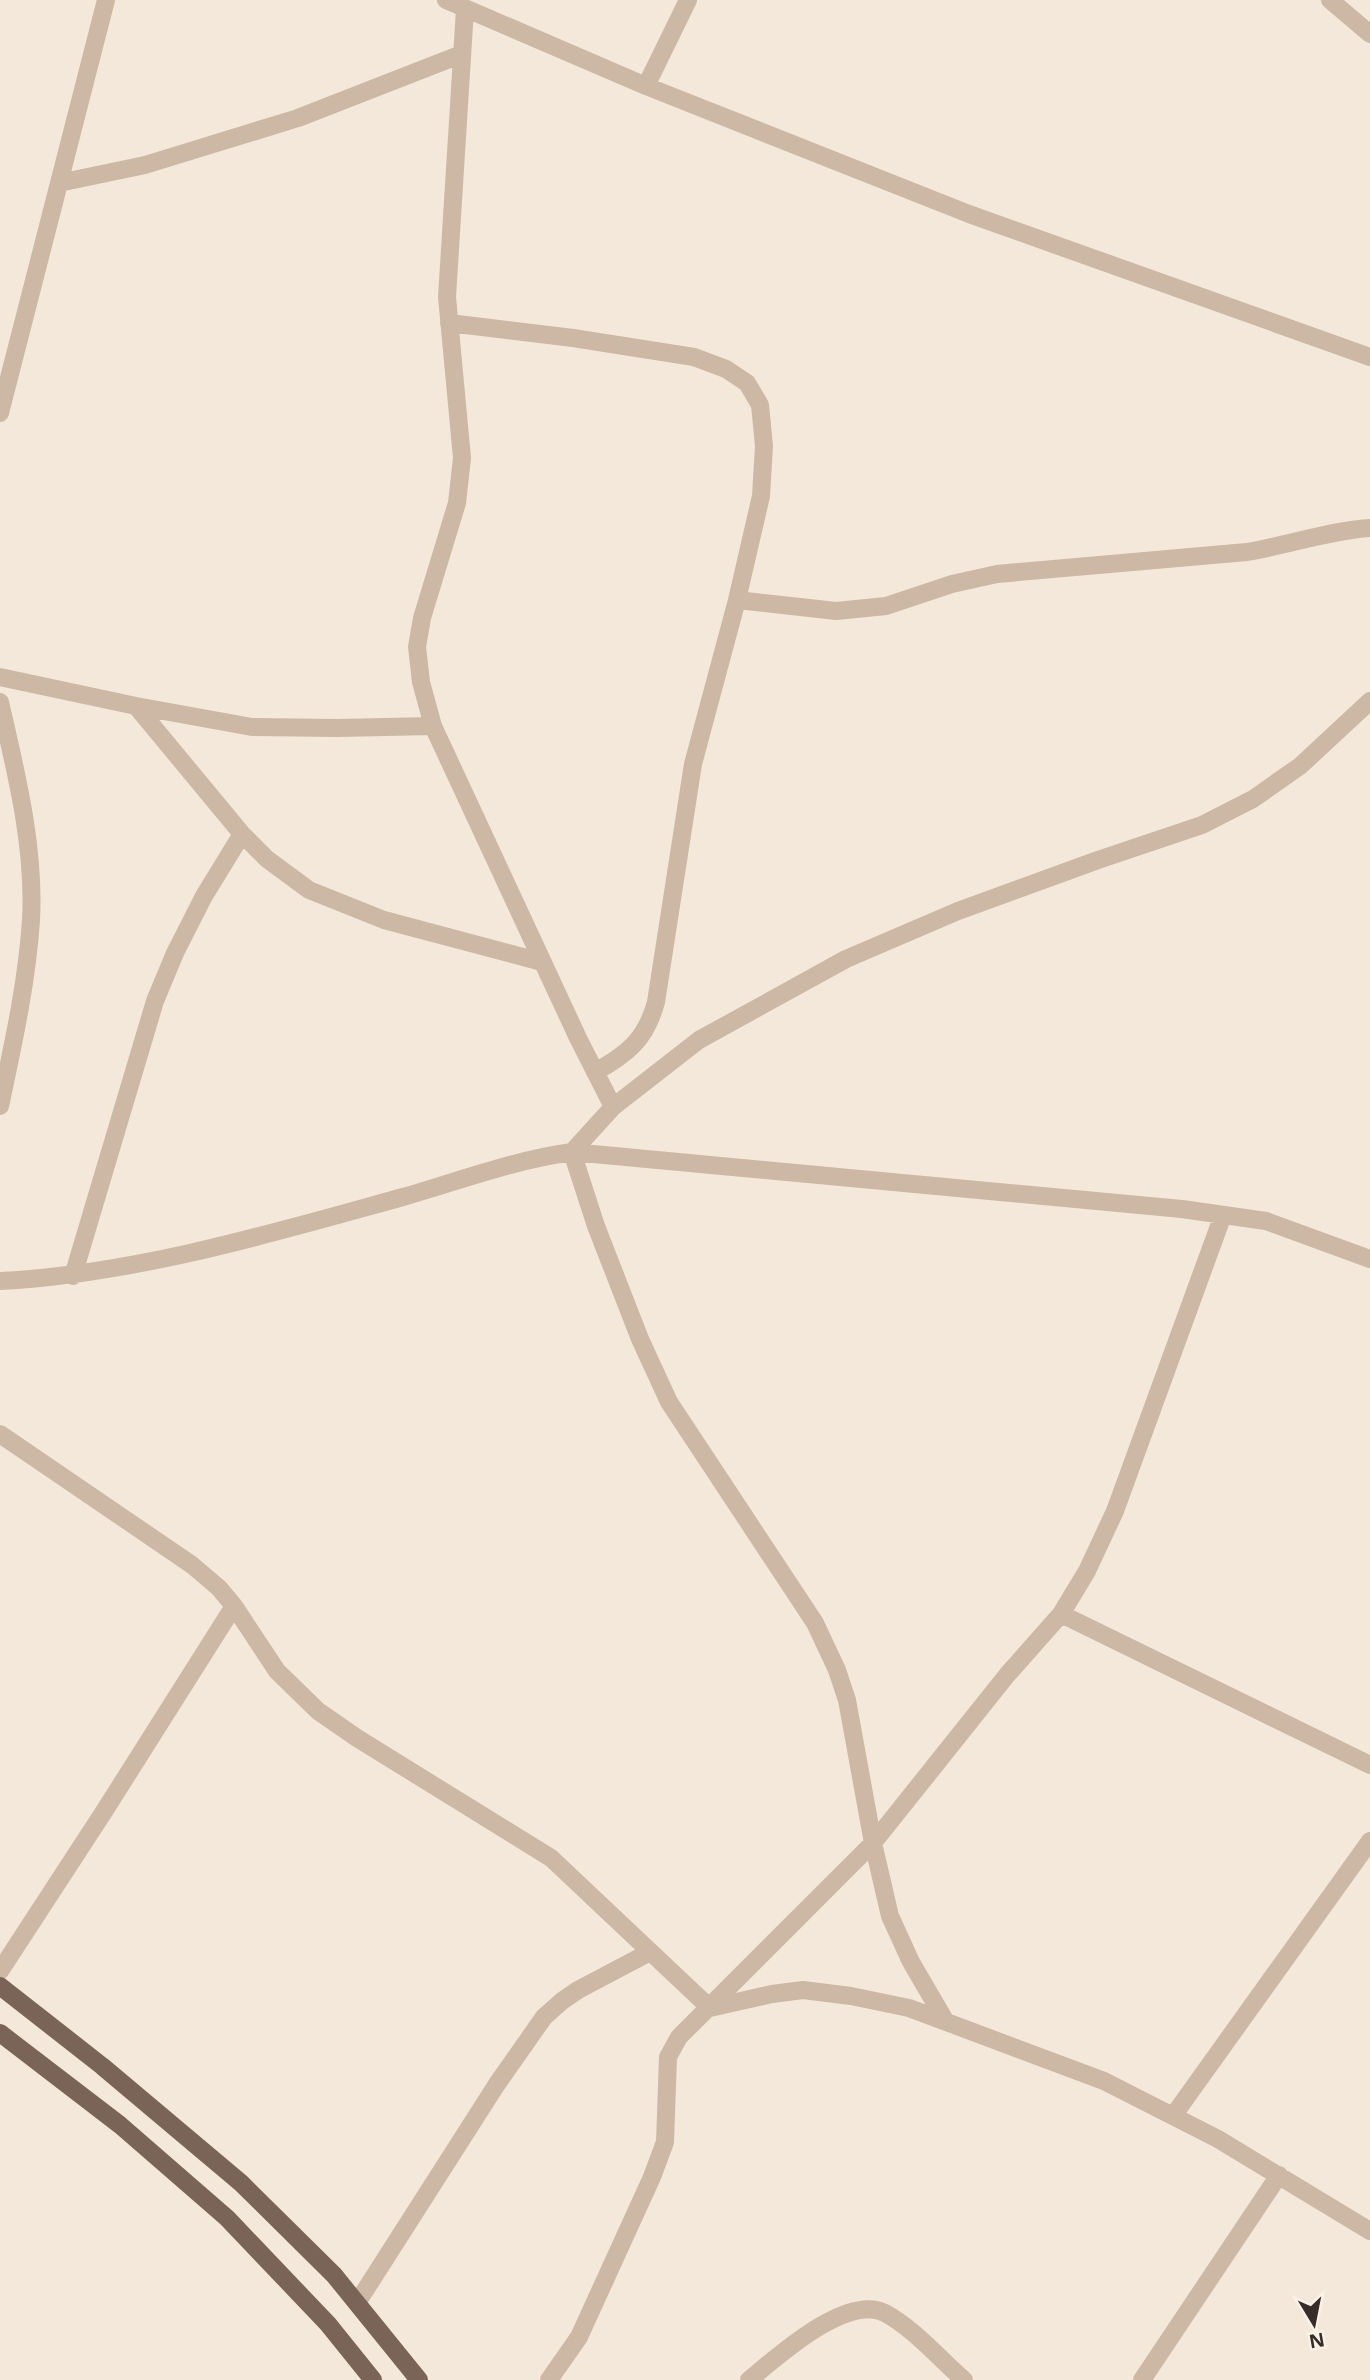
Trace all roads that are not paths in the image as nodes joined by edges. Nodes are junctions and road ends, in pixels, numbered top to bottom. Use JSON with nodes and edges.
{"nodes":[{"id":1,"x":107,"y":0,"type":"edge"},
{"id":2,"x":446,"y":0,"type":"edge"},
{"id":3,"x":688,"y":0,"type":"edge"},
{"id":4,"x":1330,"y":0,"type":"edge"},
{"id":5,"x":465,"y":9,"type":"junction"},
{"id":6,"x":1370,"y":34,"type":"edge"},
{"id":7,"x":462,"y":54,"type":"junction"},
{"id":8,"x":646,"y":86,"type":"junction"},
{"id":9,"x":60,"y":183,"type":"junction"},
{"id":10,"x":449,"y":323,"type":"junction"},
{"id":11,"x":1370,"y":357,"type":"edge"},
{"id":12,"x":0,"y":413,"type":"edge"},
{"id":13,"x":1370,"y":527,"type":"edge"},
{"id":14,"x":737,"y":600,"type":"junction"},
{"id":15,"x":0,"y":677,"type":"edge"},
{"id":16,"x":0,"y":702,"type":"edge"},
{"id":17,"x":1370,"y":702,"type":"edge"},
{"id":18,"x":136,"y":706,"type":"junction"},
{"id":19,"x":433,"y":726,"type":"junction"},
{"id":20,"x":242,"y":834,"type":"junction"},
{"id":21,"x":542,"y":962,"type":"junction"},
{"id":22,"x":595,"y":1072,"type":"junction"},
{"id":23,"x":0,"y":1106,"type":"edge"},
{"id":24,"x":613,"y":1107,"type":"junction"},
{"id":25,"x":572,"y":1152,"type":"junction"},
{"id":26,"x":1223,"y":1215,"type":"junction"},
{"id":27,"x":1370,"y":1259,"type":"edge"},
{"id":28,"x":73,"y":1276,"type":"junction"},
{"id":29,"x":0,"y":1281,"type":"edge"},
{"id":30,"x":0,"y":1434,"type":"edge"},
{"id":31,"x":234,"y":1606,"type":"junction"},
{"id":32,"x":1061,"y":1614,"type":"junction"},
{"id":33,"x":1370,"y":1765,"type":"edge"},
{"id":34,"x":1370,"y":1841,"type":"edge"},
{"id":35,"x":873,"y":1843,"type":"junction"},
{"id":36,"x":650,"y":1952,"type":"junction"},
{"id":37,"x":0,"y":1971,"type":"edge"},
{"id":38,"x":0,"y":1986,"type":"edge"},
{"id":39,"x":710,"y":2008,"type":"junction"},
{"id":40,"x":946,"y":2022,"type":"junction"},
{"id":41,"x":0,"y":2033,"type":"edge"},
{"id":42,"x":1173,"y":2116,"type":"junction"},
{"id":43,"x":1279,"y":2175,"type":"junction"},
{"id":44,"x":1370,"y":2231,"type":"edge"},
{"id":45,"x":357,"y":2303,"type":"junction"},
{"id":46,"x":369,"y":2379,"type":"edge"},
{"id":47,"x":419,"y":2380,"type":"edge"},
{"id":48,"x":550,"y":2380,"type":"edge"},
{"id":49,"x":749,"y":2380,"type":"edge"},
{"id":50,"x":964,"y":2380,"type":"edge"},
{"id":51,"x":1142,"y":2380,"type":"edge"}],
"edges":[{"from":1,"to":9,"type":"street"},
{"from":2,"to":5,"type":"street"},
{"from":3,"to":8,"type":"street"},
{"from":4,"to":6,"type":"street"},
{"from":5,"to":7,"type":"street"},
{"from":5,"to":8,"type":"street"},
{"from":7,"to":9,"type":"street"},
{"from":7,"to":10,"type":"street"},
{"from":8,"to":11,"type":"street"},
{"from":9,"to":12,"type":"street"},
{"from":10,"to":14,"type":"street"},
{"from":10,"to":19,"type":"street"},
{"from":13,"to":14,"type":"street"},
{"from":14,"to":22,"type":"street"},
{"from":15,"to":18,"type":"street"},
{"from":16,"to":23,"type":"street"},
{"from":17,"to":24,"type":"street"},
{"from":18,"to":19,"type":"street"},
{"from":18,"to":20,"type":"street"},
{"from":19,"to":21,"type":"street"},
{"from":20,"to":21,"type":"street"},
{"from":20,"to":28,"type":"street"},
{"from":21,"to":22,"type":"street"},
{"from":22,"to":24,"type":"street"},
{"from":24,"to":25,"type":"street"},
{"from":25,"to":26,"type":"street"},
{"from":25,"to":28,"type":"street"},
{"from":25,"to":35,"type":"street"},
{"from":26,"to":27,"type":"street"},
{"from":26,"to":32,"type":"street"},
{"from":28,"to":29,"type":"street"},
{"from":30,"to":31,"type":"street"},
{"from":31,"to":36,"type":"street"},
{"from":31,"to":37,"type":"street"},
{"from":32,"to":33,"type":"street"},
{"from":32,"to":35,"type":"street"},
{"from":34,"to":42,"type":"street"},
{"from":35,"to":39,"type":"street"},
{"from":35,"to":40,"type":"street"},
{"from":36,"to":39,"type":"street"},
{"from":36,"to":45,"type":"street"},
{"from":38,"to":45,"type":"main road"},
{"from":39,"to":40,"type":"street"},
{"from":39,"to":48,"type":"street"},
{"from":40,"to":42,"type":"street"},
{"from":41,"to":46,"type":"main road"},
{"from":42,"to":43,"type":"street"},
{"from":43,"to":44,"type":"street"},
{"from":43,"to":51,"type":"street"},
{"from":45,"to":47,"type":"main road"},
{"from":49,"to":50,"type":"street"}]}
